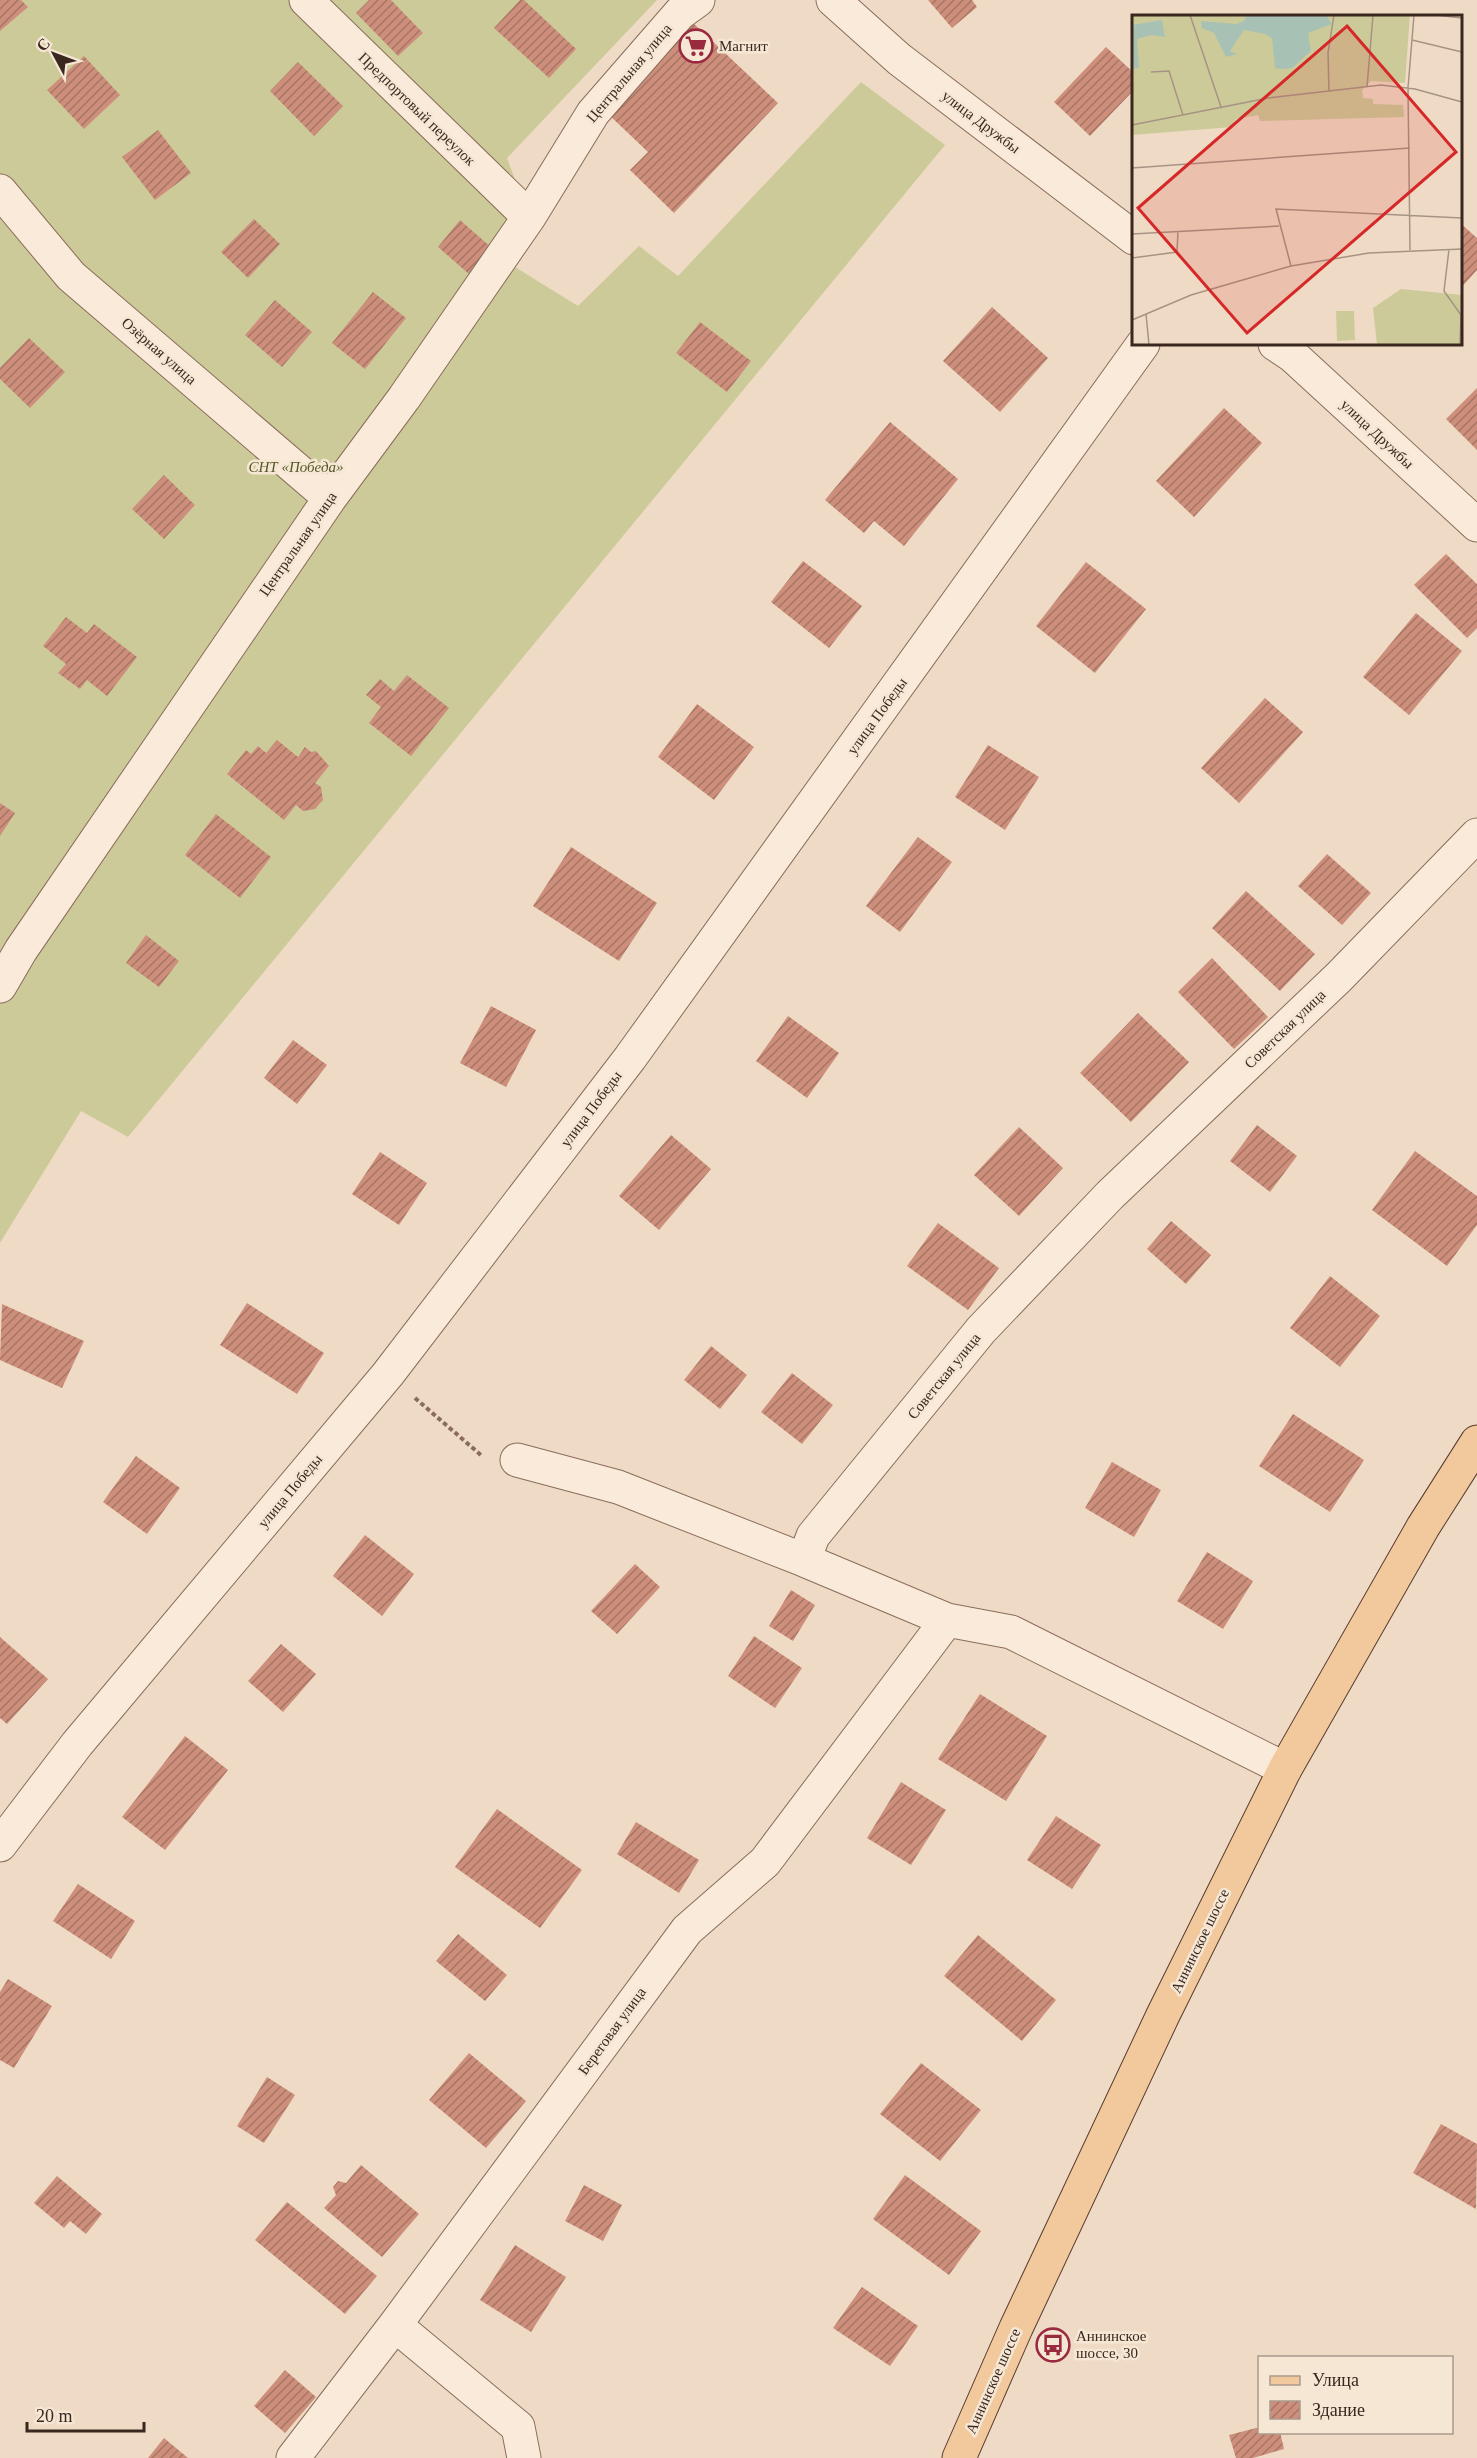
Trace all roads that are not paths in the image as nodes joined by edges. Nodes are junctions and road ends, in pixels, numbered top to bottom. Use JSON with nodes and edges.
{"nodes":[{"id":1,"x":306,"y":0,"type":"edge"},
{"id":2,"x":698,"y":0,"type":"edge"},
{"id":3,"x":833,"y":0,"type":"edge"},
{"id":4,"x":0,"y":191,"type":"edge"},
{"id":5,"x":529,"y":217,"type":"junction"},
{"id":6,"x":1132,"y":236,"type":"edge"},
{"id":7,"x":1142,"y":345,"type":"edge"},
{"id":8,"x":1276,"y":345,"type":"edge"},
{"id":9,"x":330,"y":498,"type":"junction"},
{"id":10,"x":1477,"y":525,"type":"edge"},
{"id":11,"x":1477,"y":835,"type":"edge"},
{"id":12,"x":0,"y":986,"type":"edge"},
{"id":13,"x":1477,"y":1442,"type":"edge"},
{"id":14,"x":517,"y":1460,"type":"road end"},
{"id":15,"x":804,"y":1560,"type":"junction"},
{"id":16,"x":947,"y":1620,"type":"junction"},
{"id":17,"x":1285,"y":1769,"type":"junction"},
{"id":18,"x":0,"y":1845,"type":"edge"},
{"id":19,"x":395,"y":2325,"type":"junction"},
{"id":20,"x":293,"y":2458,"type":"edge"},
{"id":21,"x":524,"y":2458,"type":"edge"},
{"id":22,"x":959,"y":2458,"type":"edge"}],
"edges":[{"from":1,"to":5,"type":"street","name":"Предпортовый переулок"},
{"from":2,"to":5,"type":"street","name":"Центральная улица"},
{"from":3,"to":6,"type":"street","name":"улица Дружбы"},
{"from":4,"to":9,"type":"street","name":"Озёрная улица"},
{"from":5,"to":9,"type":"street","name":"Центральная улица"},
{"from":7,"to":18,"type":"street","name":"улица Победы"},
{"from":8,"to":10,"type":"street","name":"улица Дружбы"},
{"from":9,"to":12,"type":"street","name":"Центральная улица"},
{"from":11,"to":15,"type":"street","name":"Советская улица"},
{"from":13,"to":17,"type":"main road","name":"Аннинское шоссе"},
{"from":14,"to":15,"type":"street"},
{"from":15,"to":16,"type":"street"},
{"from":16,"to":17,"type":"street"},
{"from":16,"to":19,"type":"street","name":"Береговая улица"},
{"from":17,"to":22,"type":"main road","name":"Аннинское шоссе"},
{"from":19,"to":20,"type":"street","name":"Береговая улица"},
{"from":19,"to":21,"type":"street"}]}
